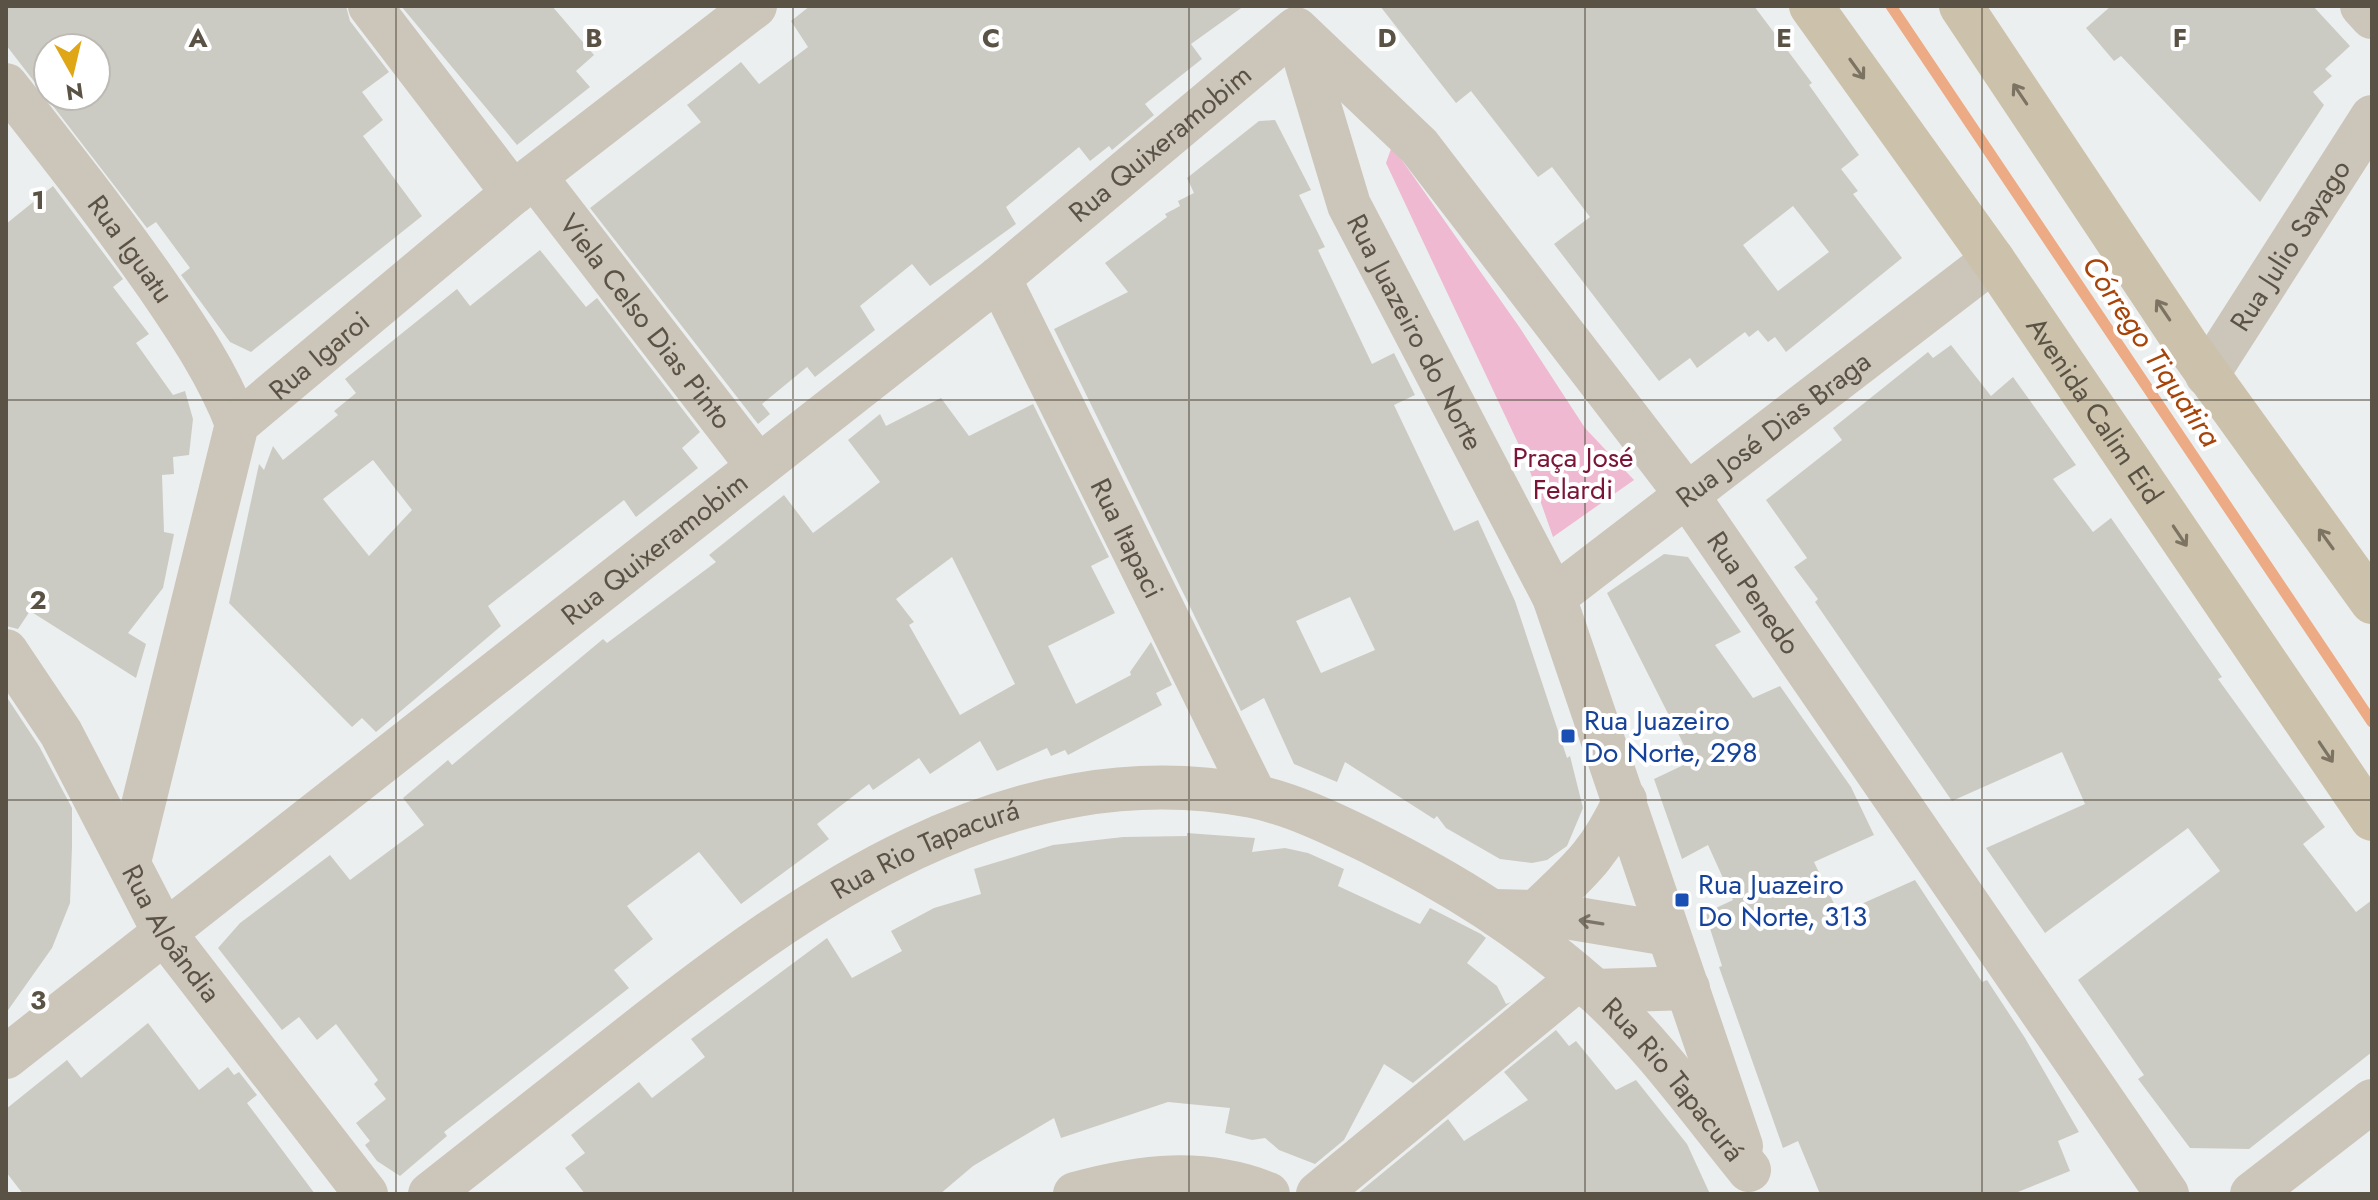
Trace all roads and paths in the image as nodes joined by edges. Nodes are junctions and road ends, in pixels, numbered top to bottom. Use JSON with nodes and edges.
{"nodes":[{"id":1,"x":370,"y":6,"type":"edge"},
{"id":2,"x":755,"y":6,"type":"edge"},
{"id":3,"x":1811,"y":6,"type":"edge"},
{"id":4,"x":1961,"y":6,"type":"edge"},
{"id":5,"x":2362,"y":6,"type":"edge"},
{"id":6,"x":2372,"y":17,"type":"edge"},
{"id":7,"x":1289,"y":18,"type":"edge"},
{"id":8,"x":6,"y":85,"type":"edge"},
{"id":9,"x":2372,"y":117,"type":"edge"},
{"id":10,"x":524,"y":185,"type":"junction"},
{"id":11,"x":1993,"y":260,"type":"junction"},
{"id":12,"x":999,"y":278,"type":"junction"},
{"id":13,"x":2207,"y":375,"type":"junction"},
{"id":14,"x":237,"y":424,"type":"junction"},
{"id":15,"x":758,"y":466,"type":"junction"},
{"id":16,"x":1687,"y":495,"type":"junction"},
{"id":17,"x":1554,"y":597,"type":"junction"},
{"id":18,"x":2372,"y":602,"type":"edge"},
{"id":19,"x":6,"y":651,"type":"edge"},
{"id":20,"x":1255,"y":796,"type":"junction"},
{"id":21,"x":1625,"y":800,"type":"junction"},
{"id":22,"x":2372,"y":819,"type":"edge"},
{"id":23,"x":129,"y":862,"type":"junction"},
{"id":24,"x":1515,"y":912,"type":"junction"},
{"id":25,"x":165,"y":934,"type":"junction"},
{"id":26,"x":1668,"y":934,"type":"junction"},
{"id":27,"x":1587,"y":985,"type":"junction"},
{"id":28,"x":1688,"y":988,"type":"junction"},
{"id":29,"x":6,"y":1057,"type":"edge"},
{"id":30,"x":2372,"y":1101,"type":"edge"},
{"id":31,"x":1754,"y":1182,"type":"edge"},
{"id":32,"x":2150,"y":1189,"type":"edge"},
{"id":33,"x":366,"y":1194,"type":"edge"},
{"id":34,"x":430,"y":1194,"type":"edge"},
{"id":35,"x":1075,"y":1194,"type":"edge"},
{"id":36,"x":1268,"y":1194,"type":"edge"},
{"id":37,"x":1318,"y":1194,"type":"edge"},
{"id":38,"x":2252,"y":1194,"type":"edge"}],
"edges":[{"from":1,"to":10,"type":"street","name":"Viela Celso Dias Pinto"},
{"from":2,"to":10,"type":"street","name":"Rua Igaroi"},
{"from":3,"to":11,"type":"main road","name":"Avenida Calim Eid","one_way":true},
{"from":13,"to":4,"type":"main road","one_way":true},
{"from":5,"to":6,"type":"street"},
{"from":7,"to":12,"type":"street","name":"Rua Quixeramobim"},
{"from":7,"to":16,"type":"street","name":"Rua Penedo"},
{"from":7,"to":17,"type":"street","name":"Rua Juazeiro do Norte"},
{"from":8,"to":14,"type":"street","name":"Rua Iguatu"},
{"from":9,"to":13,"type":"street","name":"Rua Julio Sayago"},
{"from":10,"to":14,"type":"street","name":"Rua Igaroi"},
{"from":10,"to":15,"type":"street","name":"Viela Celso Dias Pinto"},
{"from":11,"to":16,"type":"street","name":"Rua José Dias Braga"},
{"from":11,"to":22,"type":"main road","name":"Avenida Calim Eid","one_way":true},
{"from":12,"to":15,"type":"street","name":"Rua Quixeramobim"},
{"from":12,"to":20,"type":"street","name":"Rua Itapaci"},
{"from":18,"to":13,"type":"main road","one_way":true},
{"from":14,"to":23,"type":"street"},
{"from":15,"to":25,"type":"street","name":"Rua Quixeramobim"},
{"from":16,"to":17,"type":"street","name":"Rua José Dias Braga"},
{"from":16,"to":32,"type":"street","name":"Rua Penedo"},
{"from":17,"to":21,"type":"street","name":"Rua Juazeiro do Norte"},
{"from":19,"to":23,"type":"street","name":"Rua Aloândia"},
{"from":20,"to":24,"type":"street","name":"Rua Rio Tapacurá"},
{"from":20,"to":34,"type":"street","name":"Rua Rio Tapacurá"},
{"from":21,"to":24,"type":"street"},
{"from":21,"to":26,"type":"street","name":"Rua Juazeiro do Norte"},
{"from":23,"to":25,"type":"street","name":"Rua Aloândia"},
{"from":26,"to":24,"type":"street","name":"Rua Rio Tapacurá","one_way":true},
{"from":24,"to":27,"type":"street","name":"Rua Rio Tapacurá"},
{"from":25,"to":29,"type":"street","name":"Rua Quixeramobim"},
{"from":25,"to":33,"type":"street","name":"Rua Aloândia"},
{"from":26,"to":28,"type":"street","name":"Rua Juazeiro do Norte"},
{"from":27,"to":28,"type":"street","name":"Rua Rio Tapacurá"},
{"from":27,"to":31,"type":"street","name":"Rua Rio Tapacurá"},
{"from":27,"to":37,"type":"street"},
{"from":28,"to":31,"type":"street","name":"Rua Juazeiro do Norte"},
{"from":30,"to":38,"type":"street"},
{"from":35,"to":36,"type":"street"}]}
